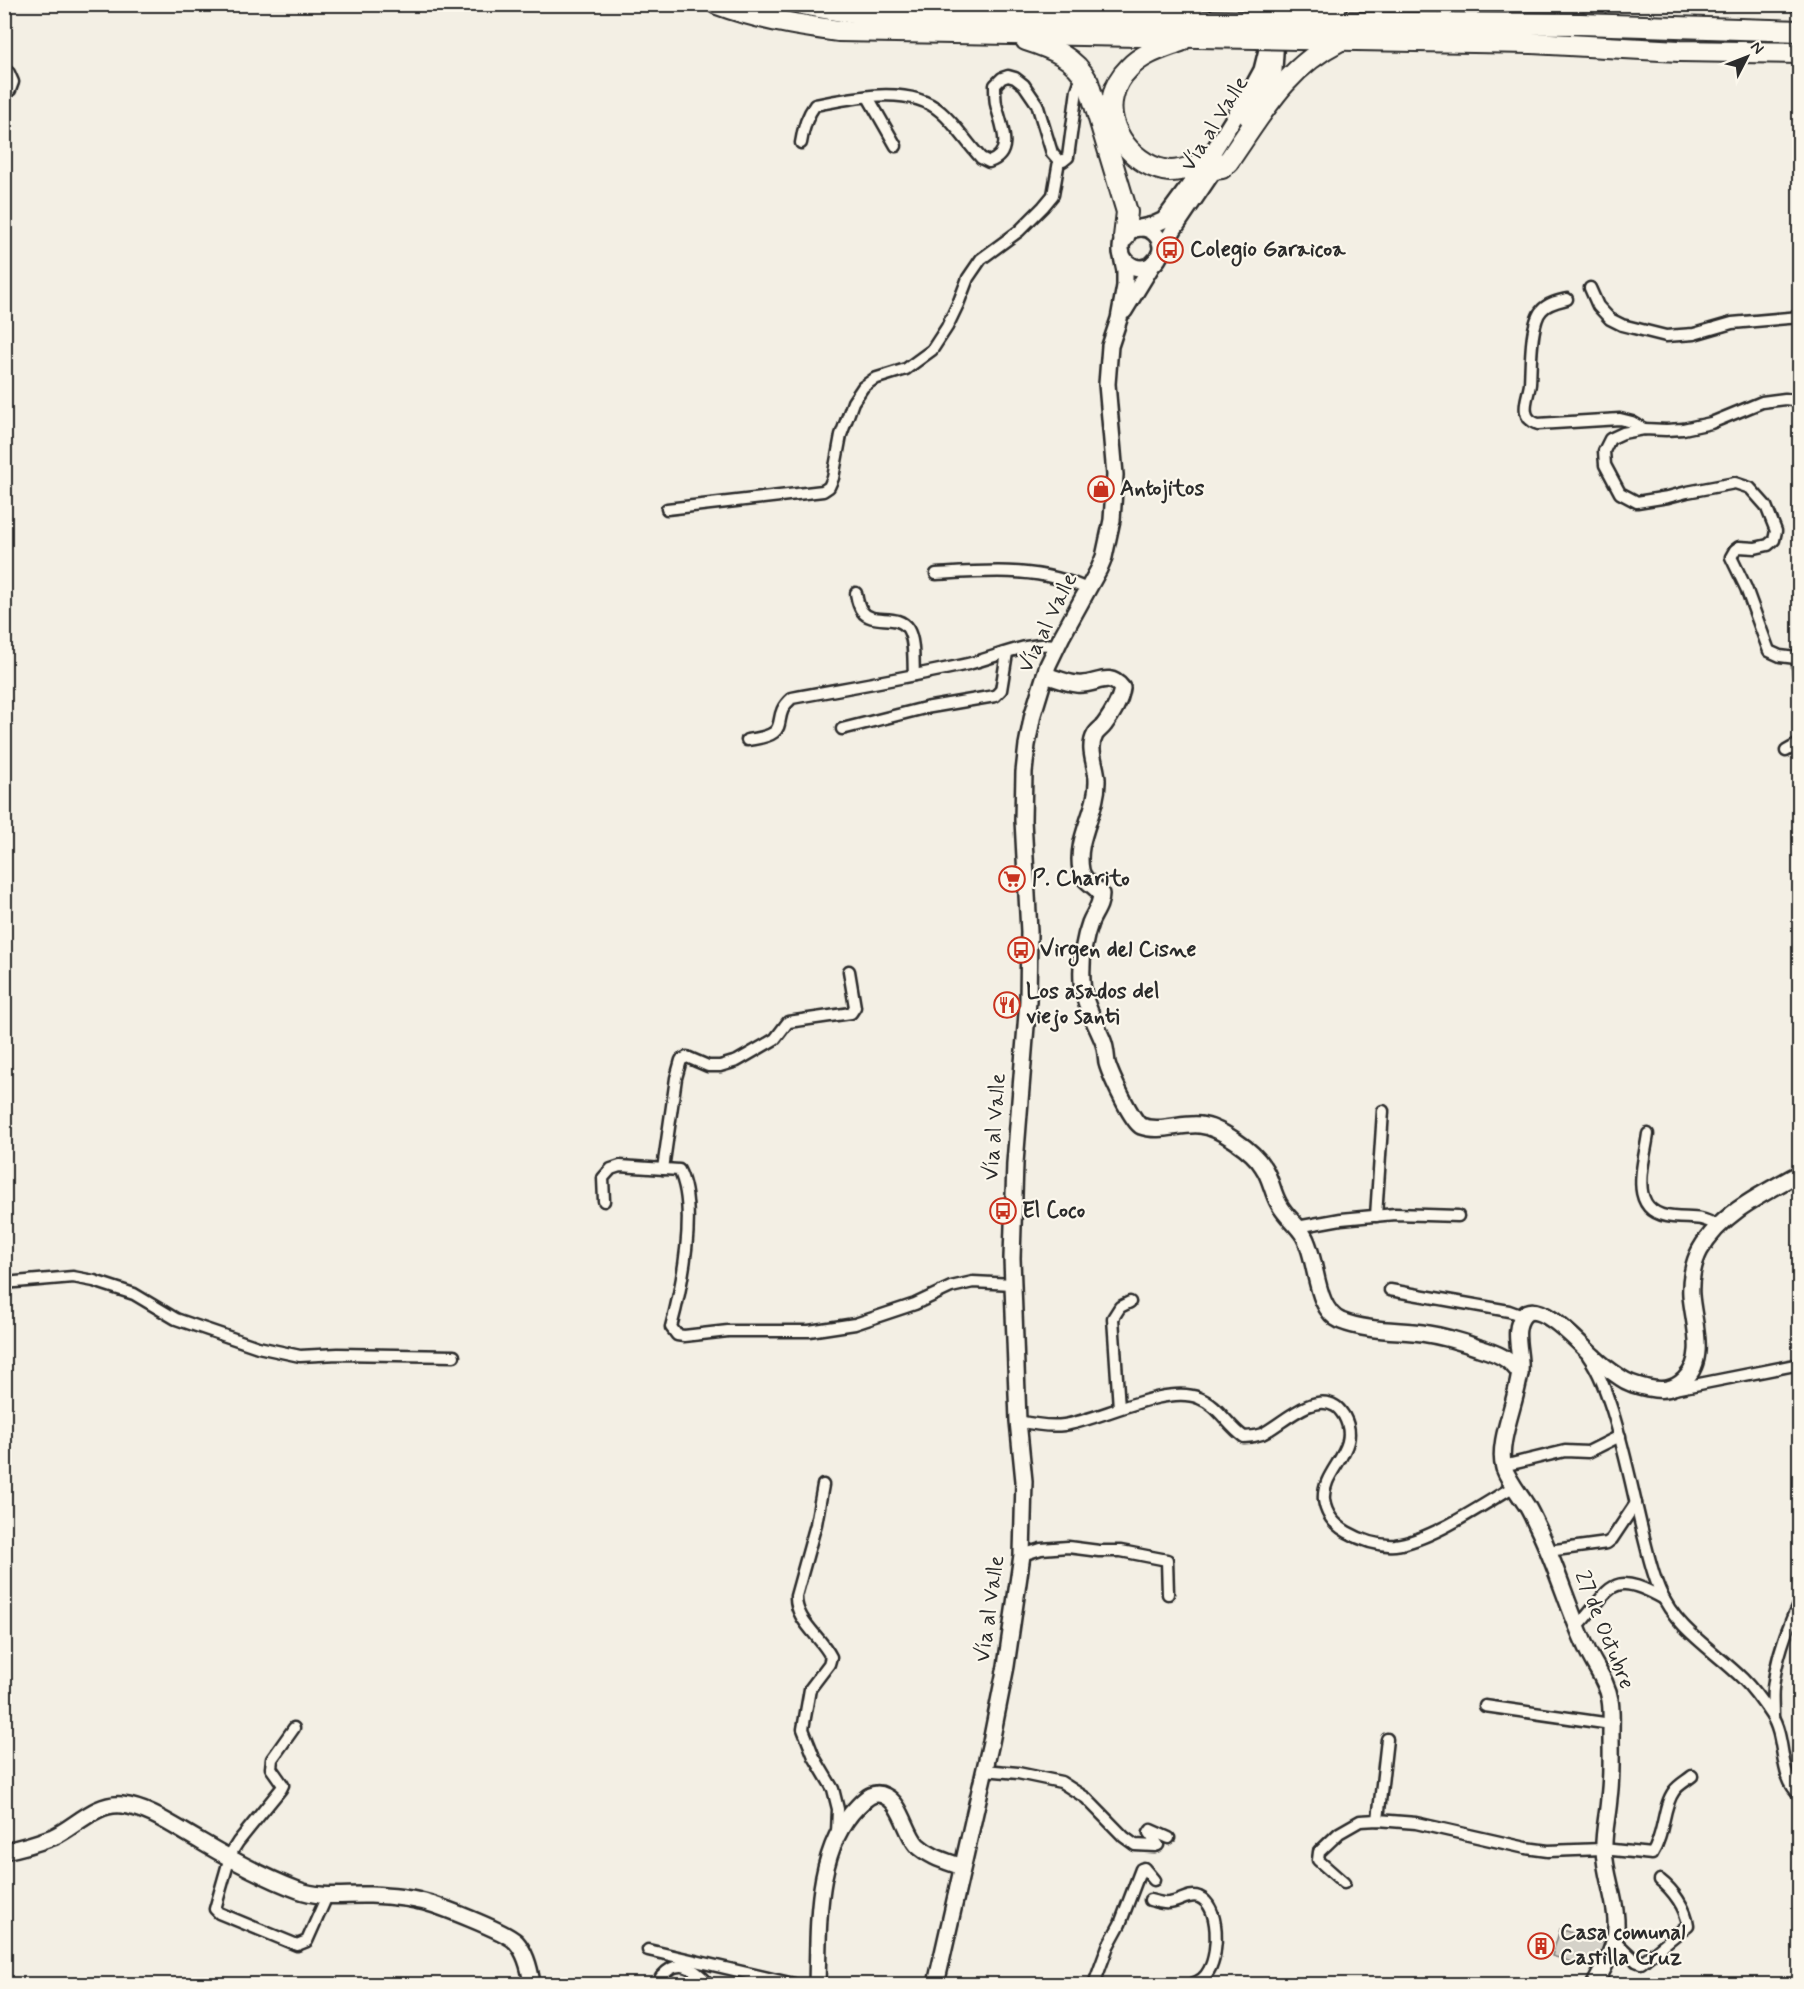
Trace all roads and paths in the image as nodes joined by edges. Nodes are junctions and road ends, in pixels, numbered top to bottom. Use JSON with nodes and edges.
{"nodes":[{"id":1,"x":717,"y":4,"type":"edge"},
{"id":2,"x":802,"y":4,"type":"edge"},
{"id":3,"x":1169,"y":4,"type":"edge"},
{"id":4,"x":1278,"y":4,"type":"edge"},
{"id":5,"x":1337,"y":4,"type":"edge"},
{"id":6,"x":1792,"y":4,"type":"edge"},
{"id":7,"x":1800,"y":6,"type":"edge"},
{"id":8,"x":1127,"y":20,"type":"junction"},
{"id":9,"x":1262,"y":22,"type":"edge"},
{"id":10,"x":1301,"y":28,"type":"junction"},
{"id":11,"x":1800,"y":31,"type":"edge"},
{"id":12,"x":1010,"y":34,"type":"junction"},
{"id":13,"x":1192,"y":37,"type":"junction"},
{"id":14,"x":1341,"y":39,"type":"junction"},
{"id":15,"x":1800,"y":53,"type":"edge"},
{"id":16,"x":4,"y":69,"type":"edge"},
{"id":17,"x":1083,"y":72,"type":"junction"},
{"id":18,"x":4,"y":94,"type":"edge"},
{"id":19,"x":868,"y":96,"type":"junction"},
{"id":20,"x":801,"y":143,"type":"dead end"},
{"id":21,"x":896,"y":146,"type":"dead end"},
{"id":22,"x":1059,"y":161,"type":"junction"},
{"id":23,"x":1210,"y":166,"type":"junction"},
{"id":24,"x":1128,"y":239,"type":"junction"},
{"id":25,"x":1156,"y":259,"type":"junction"},
{"id":26,"x":1590,"y":288,"type":"dead end"},
{"id":27,"x":1567,"y":299,"type":"dead end"},
{"id":28,"x":1800,"y":317,"type":"edge"},
{"id":29,"x":1119,"y":319,"type":"junction"},
{"id":30,"x":1800,"y":401,"type":"edge"},
{"id":31,"x":1644,"y":429,"type":"junction"},
{"id":32,"x":667,"y":509,"type":"dead end"},
{"id":33,"x":936,"y":574,"type":"dead end"},
{"id":34,"x":1089,"y":590,"type":"junction"},
{"id":35,"x":856,"y":593,"type":"dead end"},
{"id":36,"x":1058,"y":645,"type":"junction"},
{"id":37,"x":1007,"y":653,"type":"junction"},
{"id":38,"x":914,"y":675,"type":"junction"},
{"id":39,"x":1045,"y":675,"type":"junction"},
{"id":40,"x":1800,"y":682,"type":"edge"},
{"id":41,"x":842,"y":729,"type":"dead end"},
{"id":42,"x":747,"y":740,"type":"dead end"},
{"id":43,"x":1800,"y":743,"type":"edge"},
{"id":44,"x":1786,"y":751,"type":"dead end"},
{"id":45,"x":849,"y":971,"type":"dead end"},
{"id":46,"x":1383,"y":1111,"type":"dead end"},
{"id":47,"x":1648,"y":1134,"type":"dead end"},
{"id":48,"x":663,"y":1169,"type":"junction"},
{"id":49,"x":1800,"y":1173,"type":"edge"},
{"id":50,"x":604,"y":1201,"type":"dead end"},
{"id":51,"x":1376,"y":1216,"type":"junction"},
{"id":52,"x":1458,"y":1216,"type":"dead end"},
{"id":53,"x":1717,"y":1226,"type":"junction"},
{"id":54,"x":1297,"y":1227,"type":"junction"},
{"id":55,"x":4,"y":1283,"type":"edge"},
{"id":56,"x":1013,"y":1284,"type":"junction"},
{"id":57,"x":1390,"y":1290,"type":"dead end"},
{"id":58,"x":1130,"y":1302,"type":"dead end"},
{"id":59,"x":1523,"y":1316,"type":"junction"},
{"id":60,"x":1575,"y":1339,"type":"junction"},
{"id":61,"x":454,"y":1356,"type":"dead end"},
{"id":62,"x":1800,"y":1364,"type":"edge"},
{"id":63,"x":1520,"y":1374,"type":"junction"},
{"id":64,"x":1668,"y":1390,"type":"junction"},
{"id":65,"x":1119,"y":1408,"type":"junction"},
{"id":66,"x":1018,"y":1421,"type":"junction"},
{"id":67,"x":1620,"y":1436,"type":"junction"},
{"id":68,"x":1503,"y":1466,"type":"junction"},
{"id":69,"x":823,"y":1485,"type":"dead end"},
{"id":70,"x":1513,"y":1487,"type":"junction"},
{"id":71,"x":1636,"y":1503,"type":"junction"},
{"id":72,"x":1548,"y":1551,"type":"junction"},
{"id":73,"x":1022,"y":1554,"type":"junction"},
{"id":74,"x":1168,"y":1594,"type":"dead end"},
{"id":75,"x":1664,"y":1599,"type":"junction"},
{"id":76,"x":1800,"y":1601,"type":"edge"},
{"id":77,"x":1578,"y":1626,"type":"junction"},
{"id":78,"x":1485,"y":1707,"type":"dead end"},
{"id":79,"x":1773,"y":1717,"type":"junction"},
{"id":80,"x":1611,"y":1724,"type":"junction"},
{"id":81,"x":294,"y":1728,"type":"dead end"},
{"id":82,"x":1387,"y":1739,"type":"dead end"},
{"id":83,"x":984,"y":1770,"type":"junction"},
{"id":84,"x":1692,"y":1776,"type":"dead end"},
{"id":85,"x":1800,"y":1795,"type":"edge"},
{"id":86,"x":1378,"y":1820,"type":"junction"},
{"id":87,"x":1169,"y":1838,"type":"dead end"},
{"id":88,"x":836,"y":1839,"type":"junction"},
{"id":89,"x":1603,"y":1849,"type":"junction"},
{"id":90,"x":4,"y":1851,"type":"edge"},
{"id":91,"x":230,"y":1858,"type":"junction"},
{"id":92,"x":962,"y":1867,"type":"junction"},
{"id":93,"x":1154,"y":1880,"type":"dead end"},
{"id":94,"x":1660,"y":1880,"type":"dead end"},
{"id":95,"x":1344,"y":1883,"type":"dead end"},
{"id":96,"x":327,"y":1896,"type":"junction"},
{"id":97,"x":1150,"y":1900,"type":"dead end"},
{"id":98,"x":1614,"y":1940,"type":"junction"},
{"id":99,"x":648,"y":1950,"type":"dead end"},
{"id":100,"x":661,"y":1977,"type":"dead end"},
{"id":101,"x":532,"y":1984,"type":"edge"},
{"id":102,"x":709,"y":1984,"type":"edge"},
{"id":103,"x":794,"y":1984,"type":"edge"},
{"id":104,"x":817,"y":1984,"type":"edge"},
{"id":105,"x":936,"y":1984,"type":"edge"},
{"id":106,"x":1094,"y":1984,"type":"edge"},
{"id":107,"x":1192,"y":1984,"type":"edge"},
{"id":108,"x":1595,"y":1984,"type":"edge"}],
"edges":[{"from":1,"to":12,"type":"highway"},
{"from":2,"to":8,"type":"highway"},
{"from":3,"to":8,"type":"highway"},
{"from":4,"to":23,"type":"street","name":"Vía al Valle"},
{"from":5,"to":10,"type":"highway"},
{"from":6,"to":7,"type":"street"},
{"from":8,"to":9,"type":"highway"},
{"from":9,"to":10,"type":"highway","bridge":true},
{"from":9,"to":13,"type":"highway"},
{"from":9,"to":23,"type":"street","name":"Vía al Valle"},
{"from":10,"to":11,"type":"highway"},
{"from":10,"to":14,"type":"highway"},
{"from":12,"to":13,"type":"highway"},
{"from":12,"to":17,"type":"highway"},
{"from":13,"to":23,"type":"highway"},
{"from":14,"to":15,"type":"highway"},
{"from":14,"to":23,"type":"highway"},
{"from":16,"to":18,"type":"street"},
{"from":17,"to":22,"type":"street"},
{"from":17,"to":24,"type":"highway"},
{"from":19,"to":20,"type":"street"},
{"from":19,"to":21,"type":"street"},
{"from":19,"to":22,"type":"street"},
{"from":22,"to":32,"type":"street"},
{"from":23,"to":24,"type":"street","name":"Vía al Valle"},
{"from":23,"to":25,"type":"street","name":"Vía al Valle"},
{"from":24,"to":25,"type":"street"},
{"from":24,"to":25,"type":"street"},
{"from":24,"to":29,"type":"street"},
{"from":25,"to":29,"type":"street","name":"Vía al Valle"},
{"from":26,"to":28,"type":"street"},
{"from":27,"to":31,"type":"street"},
{"from":29,"to":34,"type":"street","name":"Vía al Valle"},
{"from":30,"to":31,"type":"street"},
{"from":31,"to":40,"type":"street"},
{"from":33,"to":34,"type":"street"},
{"from":34,"to":36,"type":"street","name":"Vía al Valle"},
{"from":35,"to":38,"type":"street"},
{"from":36,"to":37,"type":"street"},
{"from":36,"to":39,"type":"street","name":"Vía al Valle"},
{"from":37,"to":38,"type":"street"},
{"from":37,"to":41,"type":"street"},
{"from":38,"to":42,"type":"street"},
{"from":39,"to":54,"type":"street"},
{"from":39,"to":56,"type":"street","name":"Vía al Valle"},
{"from":43,"to":44,"type":"street"},
{"from":45,"to":48,"type":"street"},
{"from":46,"to":51,"type":"street"},
{"from":47,"to":53,"type":"street"},
{"from":48,"to":50,"type":"street"},
{"from":48,"to":56,"type":"street"},
{"from":49,"to":53,"type":"street"},
{"from":51,"to":52,"type":"street"},
{"from":51,"to":54,"type":"street"},
{"from":53,"to":64,"type":"street"},
{"from":54,"to":63,"type":"street"},
{"from":55,"to":61,"type":"street"},
{"from":56,"to":66,"type":"street","name":"Vía al Valle"},
{"from":57,"to":59,"type":"street"},
{"from":58,"to":65,"type":"street"},
{"from":59,"to":60,"type":"street"},
{"from":59,"to":63,"type":"street"},
{"from":60,"to":64,"type":"street"},
{"from":60,"to":67,"type":"street"},
{"from":62,"to":64,"type":"street"},
{"from":63,"to":68,"type":"street"},
{"from":65,"to":66,"type":"street"},
{"from":65,"to":70,"type":"street"},
{"from":66,"to":73,"type":"street","name":"Vía al Valle"},
{"from":67,"to":68,"type":"street"},
{"from":67,"to":71,"type":"street"},
{"from":68,"to":70,"type":"street","name":"27 de Octubre"},
{"from":69,"to":88,"type":"street"},
{"from":70,"to":72,"type":"street","name":"27 de Octubre"},
{"from":71,"to":72,"type":"street"},
{"from":71,"to":75,"type":"street"},
{"from":72,"to":77,"type":"street","name":"27 de Octubre"},
{"from":73,"to":74,"type":"street"},
{"from":73,"to":83,"type":"street","name":"Vía al Valle"},
{"from":75,"to":77,"type":"street"},
{"from":75,"to":79,"type":"street"},
{"from":76,"to":79,"type":"street"},
{"from":77,"to":80,"type":"street","name":"27 de Octubre"},
{"from":78,"to":80,"type":"street"},
{"from":79,"to":85,"type":"street"},
{"from":80,"to":89,"type":"street","name":"27 de Octubre"},
{"from":81,"to":91,"type":"street"},
{"from":82,"to":86,"type":"street"},
{"from":83,"to":87,"type":"street"},
{"from":83,"to":92,"type":"street","name":"Vía al Valle"},
{"from":84,"to":89,"type":"street"},
{"from":86,"to":89,"type":"street"},
{"from":86,"to":95,"type":"street"},
{"from":88,"to":92,"type":"street"},
{"from":88,"to":104,"type":"street"},
{"from":89,"to":98,"type":"street","name":"27 de Octubre"},
{"from":90,"to":91,"type":"street"},
{"from":91,"to":96,"type":"street"},
{"from":91,"to":96,"type":"street"},
{"from":92,"to":105,"type":"street","name":"Vía al Valle"},
{"from":93,"to":106,"type":"street"},
{"from":94,"to":98,"type":"street"},
{"from":96,"to":101,"type":"street"},
{"from":97,"to":107,"type":"street"},
{"from":98,"to":108,"type":"street","name":"27 de Octubre"},
{"from":99,"to":103,"type":"street"},
{"from":100,"to":102,"type":"street"}]}
